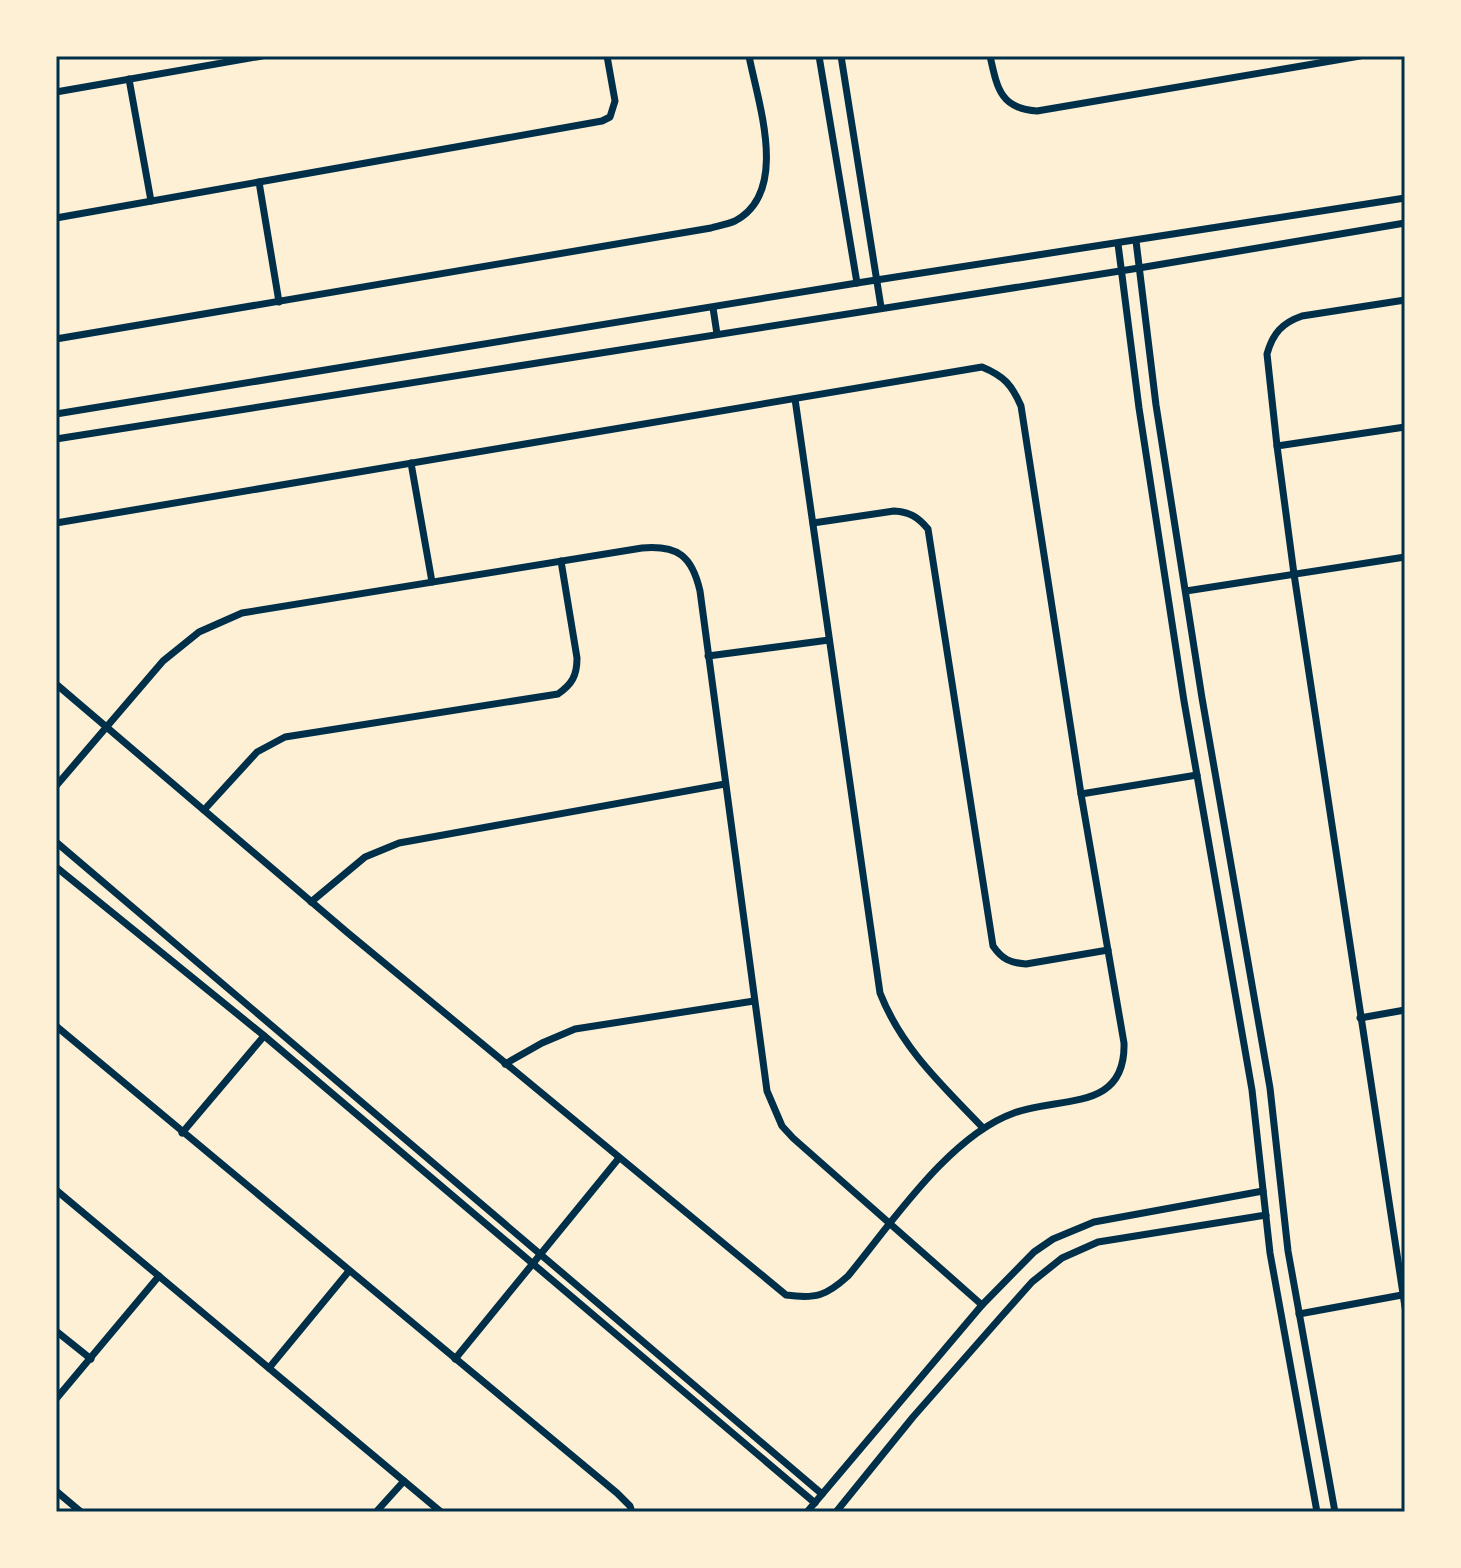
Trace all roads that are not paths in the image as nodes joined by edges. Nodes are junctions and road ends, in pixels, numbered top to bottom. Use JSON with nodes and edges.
{"nodes":[{"id":1,"x":262,"y":56,"type":"edge"},
{"id":2,"x":607,"y":56,"type":"edge"},
{"id":3,"x":749,"y":56,"type":"edge"},
{"id":4,"x":819,"y":56,"type":"edge"},
{"id":5,"x":841,"y":56,"type":"edge"},
{"id":6,"x":990,"y":56,"type":"edge"},
{"id":7,"x":1360,"y":56,"type":"edge"},
{"id":8,"x":244,"y":58,"type":"edge"},
{"id":9,"x":129,"y":79,"type":"junction"},
{"id":10,"x":56,"y":92,"type":"edge"},
{"id":11,"x":259,"y":182,"type":"junction"},
{"id":12,"x":1405,"y":198,"type":"edge"},
{"id":13,"x":151,"y":201,"type":"junction"},
{"id":14,"x":56,"y":218,"type":"edge"},
{"id":15,"x":1405,"y":223,"type":"edge"},
{"id":16,"x":1136,"y":241,"type":"junction"},
{"id":17,"x":1118,"y":244,"type":"junction"},
{"id":18,"x":1139,"y":268,"type":"junction"},
{"id":19,"x":1122,"y":271,"type":"junction"},
{"id":20,"x":876,"y":281,"type":"junction"},
{"id":21,"x":857,"y":283,"type":"junction"},
{"id":22,"x":1405,"y":300,"type":"edge"},
{"id":23,"x":279,"y":302,"type":"junction"},
{"id":24,"x":881,"y":307,"type":"junction"},
{"id":25,"x":713,"y":308,"type":"junction"},
{"id":26,"x":717,"y":334,"type":"junction"},
{"id":27,"x":56,"y":339,"type":"edge"},
{"id":28,"x":795,"y":399,"type":"junction"},
{"id":29,"x":56,"y":414,"type":"edge"},
{"id":30,"x":1405,"y":427,"type":"edge"},
{"id":31,"x":56,"y":439,"type":"edge"},
{"id":32,"x":1277,"y":446,"type":"junction"},
{"id":33,"x":411,"y":463,"type":"junction"},
{"id":34,"x":56,"y":523,"type":"edge"},
{"id":35,"x":813,"y":523,"type":"junction"},
{"id":36,"x":1405,"y":557,"type":"edge"},
{"id":37,"x":561,"y":561,"type":"junction"},
{"id":38,"x":1294,"y":574,"type":"junction"},
{"id":39,"x":432,"y":582,"type":"junction"},
{"id":40,"x":1186,"y":591,"type":"junction"},
{"id":41,"x":829,"y":640,"type":"junction"},
{"id":42,"x":708,"y":656,"type":"junction"},
{"id":43,"x":56,"y":684,"type":"edge"},
{"id":44,"x":1202,"y":698,"type":"junction"},
{"id":45,"x":1184,"y":701,"type":"junction"},
{"id":46,"x":106,"y":727,"type":"junction"},
{"id":47,"x":1197,"y":775,"type":"junction"},
{"id":48,"x":725,"y":784,"type":"junction"},
{"id":49,"x":56,"y":786,"type":"edge"},
{"id":50,"x":1081,"y":794,"type":"junction"},
{"id":51,"x":204,"y":810,"type":"junction"},
{"id":52,"x":56,"y":842,"type":"edge"},
{"id":53,"x":56,"y":867,"type":"edge"},
{"id":54,"x":311,"y":902,"type":"junction"},
{"id":55,"x":1108,"y":950,"type":"junction"},
{"id":56,"x":754,"y":1001,"type":"junction"},
{"id":57,"x":1405,"y":1010,"type":"edge"},
{"id":58,"x":1360,"y":1018,"type":"junction"},
{"id":59,"x":56,"y":1026,"type":"edge"},
{"id":60,"x":264,"y":1036,"type":"junction"},
{"id":61,"x":505,"y":1064,"type":"junction"},
{"id":62,"x":983,"y":1128,"type":"junction"},
{"id":63,"x":182,"y":1133,"type":"junction"},
{"id":64,"x":619,"y":1158,"type":"junction"},
{"id":65,"x":56,"y":1190,"type":"edge"},
{"id":66,"x":1263,"y":1191,"type":"junction"},
{"id":67,"x":1266,"y":1215,"type":"junction"},
{"id":68,"x":890,"y":1225,"type":"junction"},
{"id":69,"x":1288,"y":1251,"type":"junction"},
{"id":70,"x":1270,"y":1253,"type":"junction"},
{"id":71,"x":540,"y":1255,"type":"junction"},
{"id":72,"x":532,"y":1263,"type":"junction"},
{"id":73,"x":349,"y":1271,"type":"junction"},
{"id":74,"x":159,"y":1276,"type":"junction"},
{"id":75,"x":1402,"y":1295,"type":"junction"},
{"id":76,"x":982,"y":1305,"type":"junction"},
{"id":77,"x":1405,"y":1307,"type":"edge"},
{"id":78,"x":1299,"y":1314,"type":"junction"},
{"id":79,"x":56,"y":1331,"type":"edge"},
{"id":80,"x":91,"y":1359,"type":"junction"},
{"id":81,"x":455,"y":1359,"type":"junction"},
{"id":82,"x":269,"y":1368,"type":"junction"},
{"id":83,"x":56,"y":1399,"type":"edge"},
{"id":84,"x":898,"y":1403,"type":"junction"},
{"id":85,"x":913,"y":1417,"type":"junction"},
{"id":86,"x":1327,"y":1471,"type":"junction"},
{"id":87,"x":1310,"y":1475,"type":"junction"},
{"id":88,"x":404,"y":1481,"type":"junction"},
{"id":89,"x":56,"y":1491,"type":"edge"},
{"id":90,"x":822,"y":1494,"type":"junction"},
{"id":91,"x":815,"y":1503,"type":"junction"},
{"id":92,"x":81,"y":1512,"type":"edge"},
{"id":93,"x":376,"y":1512,"type":"edge"},
{"id":94,"x":441,"y":1512,"type":"edge"},
{"id":95,"x":632,"y":1512,"type":"edge"},
{"id":96,"x":807,"y":1512,"type":"edge"},
{"id":97,"x":836,"y":1512,"type":"edge"},
{"id":98,"x":1317,"y":1512,"type":"edge"},
{"id":99,"x":1335,"y":1512,"type":"edge"}],
"edges":[{"from":1,"to":8,"type":"street"},
{"from":2,"to":11,"type":"street"},
{"from":3,"to":23,"type":"street"},
{"from":4,"to":21,"type":"street"},
{"from":5,"to":20,"type":"street"},
{"from":6,"to":7,"type":"street"},
{"from":8,"to":9,"type":"street"},
{"from":9,"to":10,"type":"street"},
{"from":9,"to":13,"type":"street"},
{"from":11,"to":13,"type":"street"},
{"from":11,"to":23,"type":"street"},
{"from":12,"to":16,"type":"street"},
{"from":13,"to":14,"type":"street"},
{"from":15,"to":18,"type":"street"},
{"from":16,"to":17,"type":"street"},
{"from":16,"to":18,"type":"street"},
{"from":17,"to":19,"type":"street"},
{"from":17,"to":20,"type":"street"},
{"from":18,"to":19,"type":"street"},
{"from":18,"to":40,"type":"street"},
{"from":19,"to":24,"type":"street"},
{"from":19,"to":45,"type":"street"},
{"from":20,"to":21,"type":"street"},
{"from":20,"to":24,"type":"street"},
{"from":21,"to":25,"type":"street"},
{"from":22,"to":32,"type":"street"},
{"from":23,"to":27,"type":"street"},
{"from":24,"to":26,"type":"street"},
{"from":25,"to":26,"type":"street"},
{"from":25,"to":29,"type":"street"},
{"from":26,"to":31,"type":"street"},
{"from":28,"to":33,"type":"street"},
{"from":28,"to":35,"type":"street"},
{"from":28,"to":50,"type":"street"},
{"from":30,"to":32,"type":"street"},
{"from":32,"to":38,"type":"street"},
{"from":33,"to":34,"type":"street"},
{"from":33,"to":39,"type":"street"},
{"from":35,"to":41,"type":"street"},
{"from":35,"to":55,"type":"street"},
{"from":36,"to":38,"type":"street"},
{"from":37,"to":39,"type":"street"},
{"from":37,"to":42,"type":"street"},
{"from":37,"to":51,"type":"street"},
{"from":38,"to":40,"type":"street"},
{"from":38,"to":58,"type":"street"},
{"from":39,"to":46,"type":"street"},
{"from":40,"to":44,"type":"street"},
{"from":41,"to":42,"type":"street"},
{"from":41,"to":62,"type":"street"},
{"from":42,"to":48,"type":"street"},
{"from":43,"to":46,"type":"street"},
{"from":44,"to":45,"type":"street"},
{"from":44,"to":69,"type":"street"},
{"from":45,"to":47,"type":"street"},
{"from":46,"to":49,"type":"street"},
{"from":46,"to":51,"type":"street"},
{"from":47,"to":50,"type":"street"},
{"from":47,"to":66,"type":"street"},
{"from":48,"to":54,"type":"street"},
{"from":48,"to":56,"type":"street"},
{"from":50,"to":55,"type":"street"},
{"from":51,"to":54,"type":"street"},
{"from":52,"to":71,"type":"street"},
{"from":53,"to":60,"type":"street"},
{"from":54,"to":61,"type":"street"},
{"from":55,"to":62,"type":"street"},
{"from":56,"to":61,"type":"street"},
{"from":56,"to":68,"type":"street"},
{"from":57,"to":58,"type":"street"},
{"from":58,"to":75,"type":"street"},
{"from":59,"to":63,"type":"street"},
{"from":60,"to":63,"type":"street"},
{"from":60,"to":72,"type":"street"},
{"from":61,"to":64,"type":"street"},
{"from":62,"to":68,"type":"street"},
{"from":63,"to":73,"type":"street"},
{"from":64,"to":68,"type":"street"},
{"from":64,"to":71,"type":"street"},
{"from":65,"to":74,"type":"street"},
{"from":66,"to":67,"type":"street"},
{"from":66,"to":76,"type":"street"},
{"from":67,"to":70,"type":"street"},
{"from":67,"to":85,"type":"street"},
{"from":68,"to":76,"type":"street"},
{"from":69,"to":70,"type":"street"},
{"from":69,"to":78,"type":"street"},
{"from":70,"to":87,"type":"street"},
{"from":71,"to":72,"type":"street"},
{"from":71,"to":90,"type":"street"},
{"from":72,"to":81,"type":"street"},
{"from":72,"to":91,"type":"street"},
{"from":73,"to":81,"type":"street"},
{"from":73,"to":82,"type":"street"},
{"from":74,"to":80,"type":"street"},
{"from":74,"to":82,"type":"street"},
{"from":75,"to":77,"type":"street"},
{"from":75,"to":78,"type":"street"},
{"from":76,"to":84,"type":"street"},
{"from":78,"to":86,"type":"street"},
{"from":79,"to":80,"type":"street"},
{"from":80,"to":83,"type":"street"},
{"from":81,"to":95,"type":"street"},
{"from":82,"to":88,"type":"street"},
{"from":84,"to":85,"type":"street"},
{"from":84,"to":90,"type":"street"},
{"from":85,"to":97,"type":"street"},
{"from":86,"to":87,"type":"street"},
{"from":86,"to":99,"type":"street"},
{"from":87,"to":98,"type":"street"},
{"from":88,"to":93,"type":"street"},
{"from":88,"to":94,"type":"street"},
{"from":89,"to":92,"type":"street"},
{"from":90,"to":91,"type":"street"},
{"from":91,"to":96,"type":"street"}]}
